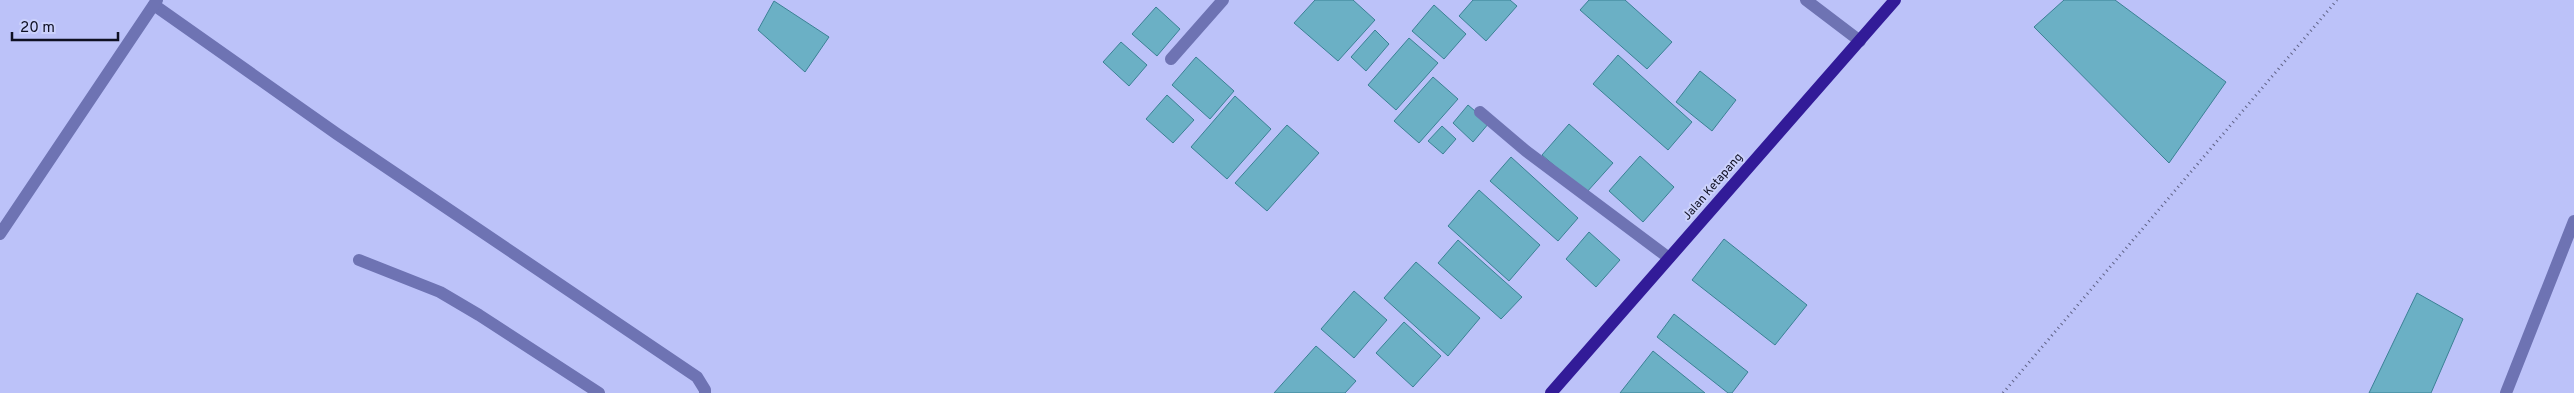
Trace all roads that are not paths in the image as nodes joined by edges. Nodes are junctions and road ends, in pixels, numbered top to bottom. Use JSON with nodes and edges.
{"nodes":[{"id":1,"x":1223,"y":0,"type":"edge"},
{"id":2,"x":1806,"y":0,"type":"edge"},
{"id":3,"x":1895,"y":0,"type":"edge"},
{"id":4,"x":156,"y":2,"type":"edge"},
{"id":5,"x":1860,"y":41,"type":"junction"},
{"id":6,"x":1171,"y":59,"type":"dead end"},
{"id":7,"x":1480,"y":112,"type":"dead end"},
{"id":8,"x":2574,"y":221,"type":"edge"},
{"id":9,"x":0,"y":234,"type":"edge"},
{"id":10,"x":1669,"y":258,"type":"junction"},
{"id":11,"x":359,"y":260,"type":"dead end"},
{"id":12,"x":599,"y":393,"type":"edge"},
{"id":13,"x":705,"y":393,"type":"edge"},
{"id":14,"x":1551,"y":393,"type":"edge"},
{"id":15,"x":2506,"y":393,"type":"edge"}],
"edges":[{"from":1,"to":6,"type":"street"},
{"from":2,"to":5,"type":"street"},
{"from":3,"to":5,"type":"main road","name":"Jalan Ketapang"},
{"from":4,"to":9,"type":"street"},
{"from":4,"to":13,"type":"street"},
{"from":5,"to":10,"type":"main road","name":"Jalan Ketapang"},
{"from":7,"to":10,"type":"street"},
{"from":8,"to":15,"type":"street"},
{"from":10,"to":14,"type":"main road","name":"Jalan Ketapang"},
{"from":11,"to":12,"type":"street"}]}
